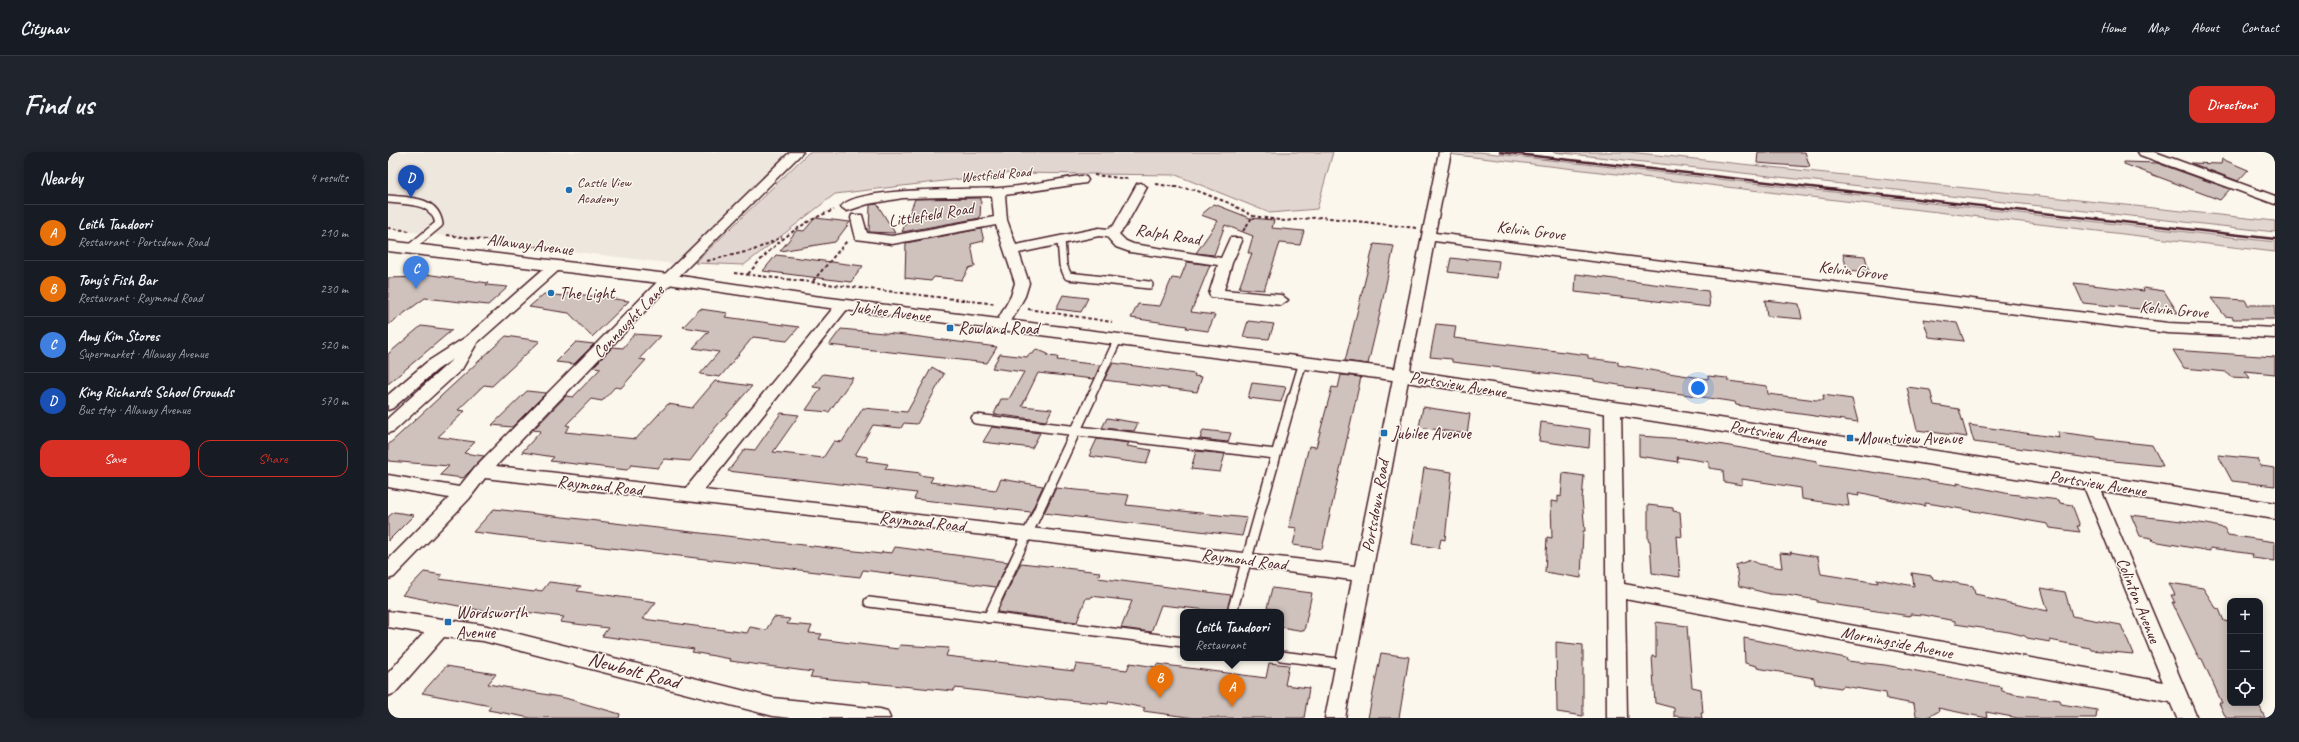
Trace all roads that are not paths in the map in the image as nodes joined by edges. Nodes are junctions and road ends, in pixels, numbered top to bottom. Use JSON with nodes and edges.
{"nodes":[{"id":1,"x":798,"y":152,"type":"edge"},
{"id":2,"x":1445,"y":152,"type":"edge"},
{"id":3,"x":2144,"y":152,"type":"edge"},
{"id":4,"x":1082,"y":180,"type":"road end"},
{"id":5,"x":1143,"y":183,"type":"road end"},
{"id":6,"x":998,"y":192,"type":"junction"},
{"id":7,"x":388,"y":199,"type":"edge"},
{"id":8,"x":2275,"y":200,"type":"edge"},
{"id":9,"x":847,"y":207,"type":"road end"},
{"id":10,"x":857,"y":218,"type":"dead end"},
{"id":11,"x":1001,"y":220,"type":"junction"},
{"id":12,"x":1427,"y":232,"type":"junction"},
{"id":13,"x":1111,"y":233,"type":"junction"},
{"id":14,"x":1061,"y":240,"type":"junction"},
{"id":15,"x":1236,"y":241,"type":"road end"},
{"id":16,"x":388,"y":246,"type":"edge"},
{"id":17,"x":409,"y":249,"type":"junction"},
{"id":18,"x":1012,"y":250,"type":"junction"},
{"id":19,"x":1225,"y":263,"type":"junction"},
{"id":20,"x":554,"y":267,"type":"junction"},
{"id":21,"x":668,"y":279,"type":"junction"},
{"id":22,"x":1149,"y":285,"type":"dead end"},
{"id":23,"x":1281,"y":300,"type":"dead end"},
{"id":24,"x":843,"y":305,"type":"junction"},
{"id":25,"x":1002,"y":325,"type":"junction"},
{"id":26,"x":2275,"y":333,"type":"edge"},
{"id":27,"x":1118,"y":339,"type":"junction"},
{"id":28,"x":471,"y":340,"type":"junction"},
{"id":29,"x":1303,"y":362,"type":"junction"},
{"id":30,"x":1400,"y":374,"type":"junction"},
{"id":31,"x":388,"y":404,"type":"edge"},
{"id":32,"x":1613,"y":408,"type":"junction"},
{"id":33,"x":976,"y":419,"type":"dead end"},
{"id":34,"x":388,"y":427,"type":"edge"},
{"id":35,"x":1075,"y":429,"type":"junction"},
{"id":36,"x":1274,"y":454,"type":"junction"},
{"id":37,"x":481,"y":471,"type":"junction"},
{"id":38,"x":388,"y":481,"type":"edge"},
{"id":39,"x":2090,"y":482,"type":"junction"},
{"id":40,"x":463,"y":494,"type":"junction"},
{"id":41,"x":690,"y":495,"type":"junction"},
{"id":42,"x":2275,"y":511,"type":"edge"},
{"id":43,"x":1027,"y":533,"type":"junction"},
{"id":44,"x":1248,"y":560,"type":"junction"},
{"id":45,"x":388,"y":572,"type":"edge"},
{"id":46,"x":1363,"y":574,"type":"junction"},
{"id":47,"x":1616,"y":590,"type":"junction"},
{"id":48,"x":869,"y":602,"type":"dead end"},
{"id":49,"x":1233,"y":609,"type":"edge"},
{"id":50,"x":988,"y":618,"type":"junction"},
{"id":51,"x":388,"y":619,"type":"edge"},
{"id":52,"x":440,"y":628,"type":"junction"},
{"id":53,"x":1180,"y":642,"type":"edge"},
{"id":54,"x":1284,"y":656,"type":"edge"},
{"id":55,"x":1346,"y":664,"type":"junction"},
{"id":56,"x":388,"y":687,"type":"edge"},
{"id":57,"x":2178,"y":694,"type":"junction"},
{"id":58,"x":880,"y":718,"type":"edge"},
{"id":59,"x":1335,"y":718,"type":"edge"},
{"id":60,"x":1617,"y":718,"type":"edge"},
{"id":61,"x":2187,"y":718,"type":"edge"}],
"edges":[{"from":1,"to":21,"type":"street","name":"Connaught Lane"},
{"from":2,"to":12,"type":"street","name":"Portsdown Road"},
{"from":3,"to":8,"type":"street"},
{"from":4,"to":6,"type":"street","name":"Westfield Road"},
{"from":5,"to":13,"type":"street","name":"Ralph Road"},
{"from":6,"to":9,"type":"street","name":"Westfield Road"},
{"from":6,"to":11,"type":"street"},
{"from":7,"to":17,"type":"lane"},
{"from":10,"to":11,"type":"street","name":"Littlefield Road"},
{"from":11,"to":18,"type":"street"},
{"from":12,"to":26,"type":"street","name":"Kelvin Grove"},
{"from":12,"to":30,"type":"street","name":"Portsdown Road"},
{"from":13,"to":14,"type":"street","name":"Ralph Road"},
{"from":13,"to":19,"type":"street","name":"Ralph Road"},
{"from":14,"to":18,"type":"street","name":"Ralph Road"},
{"from":14,"to":22,"type":"lane"},
{"from":15,"to":19,"type":"street"},
{"from":16,"to":17,"type":"street","name":"Allaway Avenue"},
{"from":17,"to":20,"type":"street","name":"Allaway Avenue"},
{"from":18,"to":25,"type":"street"},
{"from":19,"to":23,"type":"street"},
{"from":20,"to":21,"type":"street","name":"Allaway Avenue"},
{"from":20,"to":28,"type":"street"},
{"from":21,"to":24,"type":"street","name":"Jubilee Avenue"},
{"from":21,"to":37,"type":"street","name":"Connaught Lane"},
{"from":24,"to":25,"type":"street","name":"Jubilee Avenue"},
{"from":24,"to":41,"type":"street"},
{"from":25,"to":27,"type":"street","name":"Jubilee Avenue"},
{"from":27,"to":29,"type":"street","name":"Jubilee Avenue"},
{"from":27,"to":35,"type":"lane"},
{"from":28,"to":31,"type":"street"},
{"from":28,"to":34,"type":"street"},
{"from":29,"to":30,"type":"street","name":"Jubilee Avenue"},
{"from":29,"to":36,"type":"lane"},
{"from":30,"to":32,"type":"street","name":"Portsview Avenue"},
{"from":30,"to":46,"type":"street","name":"Portsdown Road"},
{"from":32,"to":39,"type":"street","name":"Portsview Avenue"},
{"from":32,"to":47,"type":"street"},
{"from":33,"to":35,"type":"lane"},
{"from":35,"to":36,"type":"lane"},
{"from":35,"to":43,"type":"lane"},
{"from":36,"to":44,"type":"lane"},
{"from":37,"to":40,"type":"street","name":"Connaught Lane"},
{"from":37,"to":41,"type":"street","name":"Raymond Road"},
{"from":38,"to":40,"type":"street"},
{"from":39,"to":42,"type":"street","name":"Portsview Avenue"},
{"from":39,"to":57,"type":"street","name":"Colinton Avenue"},
{"from":40,"to":45,"type":"street","name":"Connaught Lane"},
{"from":41,"to":43,"type":"street","name":"Raymond Road"},
{"from":43,"to":44,"type":"street","name":"Raymond Road"},
{"from":43,"to":50,"type":"lane"},
{"from":44,"to":46,"type":"street","name":"Raymond Road"},
{"from":44,"to":49,"type":"lane"},
{"from":46,"to":55,"type":"street","name":"Portsdown Road"},
{"from":47,"to":57,"type":"street","name":"Morningside Avenue"},
{"from":47,"to":60,"type":"street"},
{"from":48,"to":50,"type":"lane"},
{"from":50,"to":53,"type":"lane"},
{"from":51,"to":52,"type":"street","name":"Newbolt Road"},
{"from":52,"to":56,"type":"street"},
{"from":52,"to":58,"type":"street","name":"Newbolt Road"},
{"from":54,"to":55,"type":"lane"},
{"from":55,"to":59,"type":"street","name":"Portsdown Road"},
{"from":57,"to":61,"type":"street","name":"Colinton Avenue"}]}
